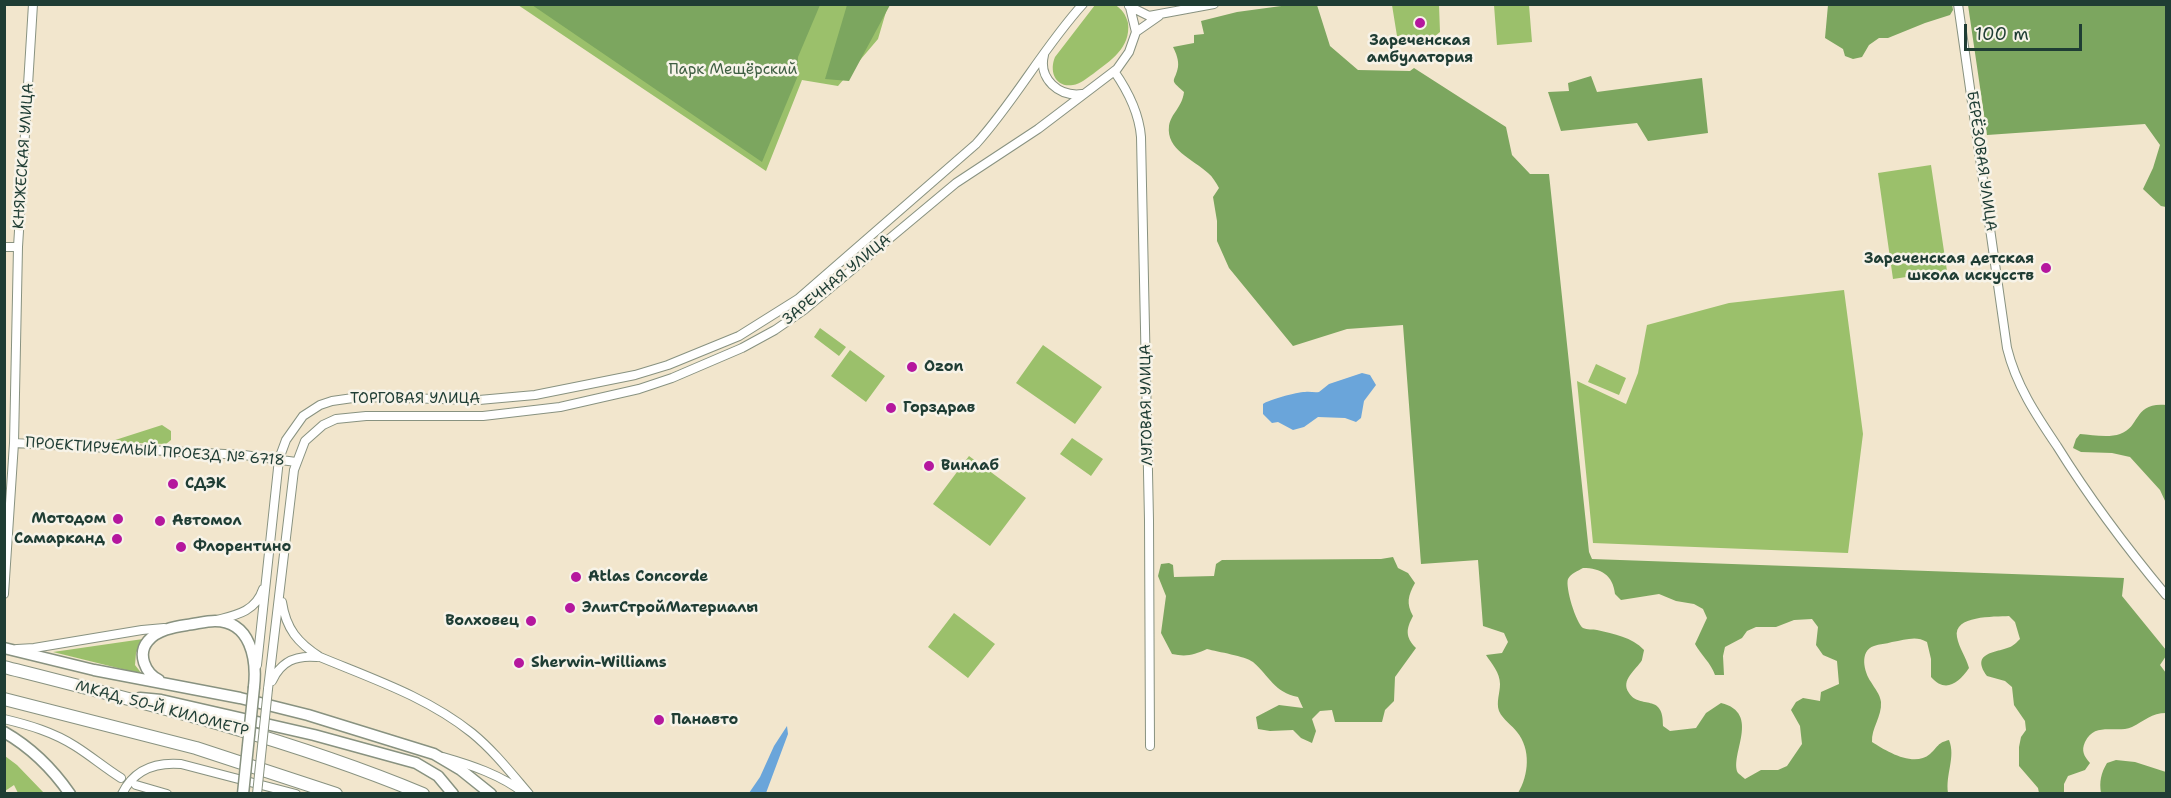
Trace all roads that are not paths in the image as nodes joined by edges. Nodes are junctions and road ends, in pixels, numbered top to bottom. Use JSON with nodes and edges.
{"nodes":[{"id":1,"x":33,"y":4,"type":"edge"},
{"id":2,"x":1083,"y":4,"type":"edge"},
{"id":3,"x":1214,"y":4,"type":"edge"},
{"id":4,"x":1958,"y":4,"type":"edge"},
{"id":5,"x":1129,"y":6,"type":"edge"},
{"id":6,"x":1159,"y":16,"type":"junction"},
{"id":7,"x":1136,"y":32,"type":"junction"},
{"id":8,"x":1045,"y":52,"type":"junction"},
{"id":9,"x":1114,"y":71,"type":"junction"},
{"id":10,"x":1084,"y":94,"type":"junction"},
{"id":11,"x":4,"y":247,"type":"edge"},
{"id":12,"x":18,"y":247,"type":"junction"},
{"id":13,"x":558,"y":391,"type":"joint"},
{"id":14,"x":560,"y":407,"type":"joint"},
{"id":15,"x":14,"y":443,"type":"junction"},
{"id":16,"x":279,"y":459,"type":"junction"},
{"id":17,"x":296,"y":462,"type":"junction"},
{"id":18,"x":267,"y":574,"type":"junction"},
{"id":19,"x":280,"y":590,"type":"junction"},
{"id":20,"x":4,"y":594,"type":"edge"},
{"id":21,"x":2166,"y":595,"type":"edge"},
{"id":22,"x":215,"y":621,"type":"junction"},
{"id":23,"x":174,"y":627,"type":"junction"},
{"id":24,"x":8,"y":648,"type":"edge"},
{"id":25,"x":320,"y":657,"type":"junction"},
{"id":26,"x":4,"y":667,"type":"edge"},
{"id":27,"x":256,"y":671,"type":"junction"},
{"id":28,"x":170,"y":685,"type":"junction"},
{"id":29,"x":268,"y":689,"type":"junction"},
{"id":30,"x":119,"y":696,"type":"junction"},
{"id":31,"x":4,"y":699,"type":"edge"},
{"id":32,"x":4,"y":719,"type":"edge"},
{"id":33,"x":4,"y":732,"type":"edge"},
{"id":34,"x":1150,"y":746,"type":"dead end"},
{"id":35,"x":434,"y":754,"type":"junction"},
{"id":36,"x":121,"y":778,"type":"dead end"},
{"id":37,"x":136,"y":785,"type":"dead end"},
{"id":38,"x":70,"y":794,"type":"edge"},
{"id":39,"x":122,"y":794,"type":"edge"},
{"id":40,"x":167,"y":794,"type":"edge"},
{"id":41,"x":243,"y":794,"type":"edge"},
{"id":42,"x":257,"y":794,"type":"edge"},
{"id":43,"x":296,"y":794,"type":"edge"},
{"id":44,"x":336,"y":794,"type":"edge"},
{"id":45,"x":423,"y":794,"type":"edge"},
{"id":46,"x":453,"y":794,"type":"edge"},
{"id":47,"x":491,"y":794,"type":"edge"},
{"id":48,"x":524,"y":794,"type":"edge"},
{"id":49,"x":529,"y":794,"type":"edge"}],
"edges":[{"from":1,"to":12,"type":"street","name":"КНЯЖЕСКАЯ УЛИЦА"},
{"from":2,"to":8,"type":"street","name":"ЗАРЕЧНАЯ УЛИЦА"},
{"from":3,"to":6,"type":"street"},
{"from":4,"to":21,"type":"street","name":"БЕРЁЗОВАЯ УЛИЦА"},
{"from":5,"to":6,"type":"street"},
{"from":5,"to":7,"type":"street"},
{"from":6,"to":7,"type":"street"},
{"from":7,"to":9,"type":"street","name":"ЗАРЕЧНАЯ УЛИЦА"},
{"from":8,"to":10,"type":"street"},
{"from":8,"to":13,"type":"street","name":"ЗАРЕЧНАЯ УЛИЦА"},
{"from":9,"to":10,"type":"street","name":"ЗАРЕЧНАЯ УЛИЦА"},
{"from":9,"to":34,"type":"street","name":"ЛУГОВАЯ УЛИЦА"},
{"from":10,"to":14,"type":"street","name":"ЗАРЕЧНАЯ УЛИЦА"},
{"from":11,"to":12,"type":"street"},
{"from":12,"to":15,"type":"street","name":"КНЯЖЕСКАЯ УЛИЦА"},
{"from":13,"to":16,"type":"street","name":"ТОРГОВАЯ УЛИЦА"},
{"from":14,"to":17,"type":"street","name":"ТОРГОВАЯ УЛИЦА"},
{"from":15,"to":16,"type":"street","name":"ПРОЕКТИРУЕМЫЙ ПРОЕЗД № 6718"},
{"from":15,"to":20,"type":"street","name":"КНЯЖЕСКАЯ УЛИЦА"},
{"from":16,"to":17,"type":"street","name":"ПРОЕКТИРУЕМЫЙ ПРОЕЗД № 6718"},
{"from":16,"to":18,"type":"street","name":"ТОРГОВАЯ УЛИЦА"},
{"from":17,"to":19,"type":"street","name":"ТОРГОВАЯ УЛИЦА"},
{"from":18,"to":22,"type":"street"},
{"from":18,"to":27,"type":"street","name":"ТОРГОВАЯ УЛИЦА"},
{"from":19,"to":25,"type":"street"},
{"from":19,"to":29,"type":"street","name":"ТОРГОВАЯ УЛИЦА"},
{"from":22,"to":23,"type":"main road"},
{"from":22,"to":27,"type":"main road"},
{"from":23,"to":24,"type":"street"},
{"from":23,"to":28,"type":"main road"},
{"from":24,"to":28,"type":"main road"},
{"from":25,"to":29,"type":"street"},
{"from":25,"to":49,"type":"street"},
{"from":26,"to":30,"type":"highway","name":"МКАД, 50-Й КИЛОМЕТР"},
{"from":27,"to":41,"type":"main road","name":"ТОРГОВАЯ УЛИЦА","bridge":true},
{"from":28,"to":35,"type":"main road"},
{"from":29,"to":42,"type":"street","name":"ТОРГОВАЯ УЛИЦА","bridge":true},
{"from":30,"to":45,"type":"highway","name":"МКАД, 50-Й КИЛОМЕТР"},
{"from":30,"to":46,"type":"main road"},
{"from":31,"to":44,"type":"highway","name":"МКАД, 50-Й КИЛОМЕТР"},
{"from":32,"to":36,"type":"street"},
{"from":33,"to":38,"type":"main road"},
{"from":35,"to":47,"type":"main road"},
{"from":35,"to":48,"type":"street"},
{"from":37,"to":40,"type":"street"},
{"from":39,"to":43,"type":"street"}]}
